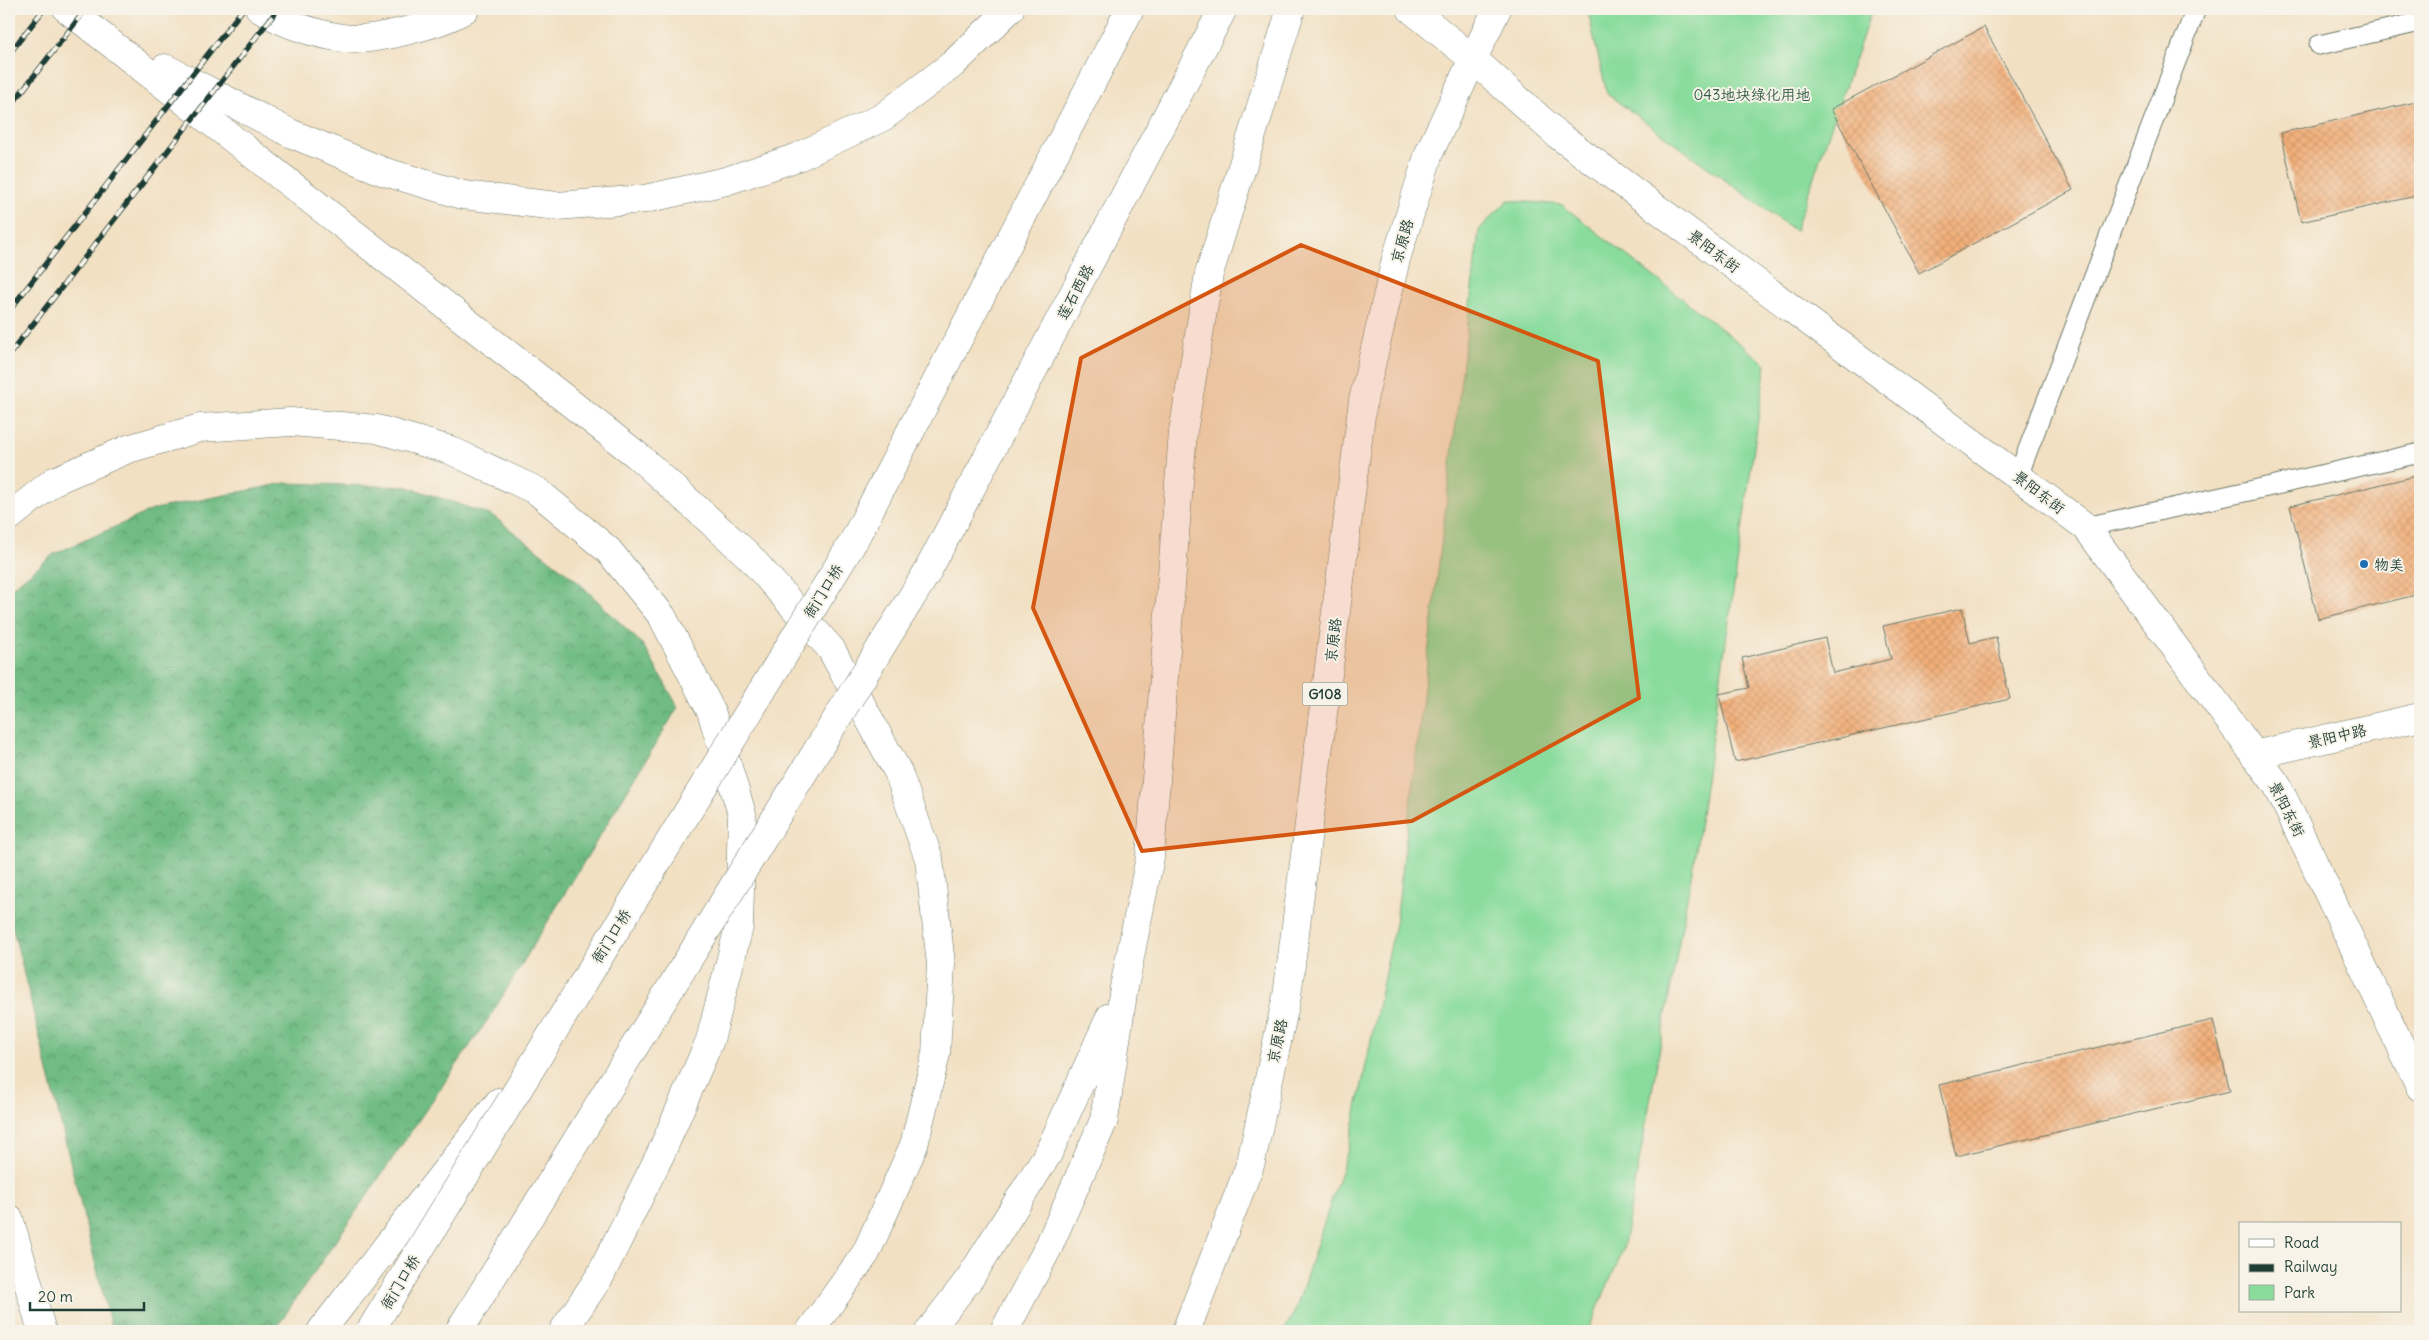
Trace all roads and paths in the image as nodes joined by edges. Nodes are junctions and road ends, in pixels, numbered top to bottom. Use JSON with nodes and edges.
{"nodes":[{"id":1,"x":67,"y":9,"type":"edge"},
{"id":2,"x":260,"y":9,"type":"edge"},
{"id":3,"x":465,"y":9,"type":"edge"},
{"id":4,"x":1010,"y":9,"type":"edge"},
{"id":5,"x":1130,"y":9,"type":"edge"},
{"id":6,"x":1223,"y":9,"type":"edge"},
{"id":7,"x":1291,"y":9,"type":"edge"},
{"id":8,"x":1411,"y":9,"type":"edge"},
{"id":9,"x":1496,"y":9,"type":"edge"},
{"id":10,"x":2196,"y":9,"type":"edge"},
{"id":11,"x":2420,"y":22,"type":"edge"},
{"id":12,"x":104,"y":36,"type":"junction"},
{"id":13,"x":2319,"y":45,"type":"dead end"},
{"id":14,"x":1473,"y":59,"type":"junction"},
{"id":15,"x":2420,"y":453,"type":"edge"},
{"id":16,"x":2018,"y":476,"type":"junction"},
{"id":17,"x":9,"y":517,"type":"edge"},
{"id":18,"x":2086,"y":527,"type":"junction"},
{"id":19,"x":2420,"y":717,"type":"edge"},
{"id":20,"x":2254,"y":755,"type":"junction"},
{"id":21,"x":1124,"y":987,"type":"junction"},
{"id":22,"x":544,"y":1044,"type":"junction"},
{"id":23,"x":2420,"y":1087,"type":"edge"},
{"id":24,"x":9,"y":1218,"type":"edge"},
{"id":25,"x":42,"y":1331,"type":"edge"},
{"id":26,"x":321,"y":1331,"type":"edge"},
{"id":27,"x":370,"y":1331,"type":"edge"},
{"id":28,"x":459,"y":1331,"type":"edge"},
{"id":29,"x":563,"y":1331,"type":"edge"},
{"id":30,"x":810,"y":1331,"type":"edge"},
{"id":31,"x":930,"y":1331,"type":"edge"},
{"id":32,"x":1004,"y":1331,"type":"edge"},
{"id":33,"x":1186,"y":1331,"type":"edge"}],
"edges":[{"from":1,"to":12,"type":"main road"},
{"from":2,"to":3,"type":"main road"},
{"from":4,"to":12,"type":"main road"},
{"from":5,"to":22,"type":"main road","name":"衙门口桥","bridge":true},
{"from":6,"to":28,"type":"main road","name":"莲石西路","bridge":true},
{"from":7,"to":21,"type":"main road"},
{"from":8,"to":14,"type":"main road"},
{"from":9,"to":14,"type":"main road","name":"京原路"},
{"from":10,"to":16,"type":"lane"},
{"from":11,"to":13,"type":"lane"},
{"from":12,"to":30,"type":"main road"},
{"from":14,"to":16,"type":"main road","name":"景阳东街"},
{"from":14,"to":33,"type":"main road","name":"京原路","number":"G108"},
{"from":15,"to":18,"type":"lane"},
{"from":16,"to":18,"type":"main road","name":"景阳东街"},
{"from":17,"to":29,"type":"main road"},
{"from":18,"to":20,"type":"main road","name":"景阳东街"},
{"from":19,"to":20,"type":"main road","name":"景阳中路"},
{"from":20,"to":23,"type":"main road","name":"景阳东街"},
{"from":21,"to":31,"type":"main road"},
{"from":21,"to":32,"type":"main road"},
{"from":22,"to":26,"type":"main road","bridge":true},
{"from":22,"to":27,"type":"main road","name":"衙门口桥","bridge":true},
{"from":24,"to":25,"type":"main road"}]}
